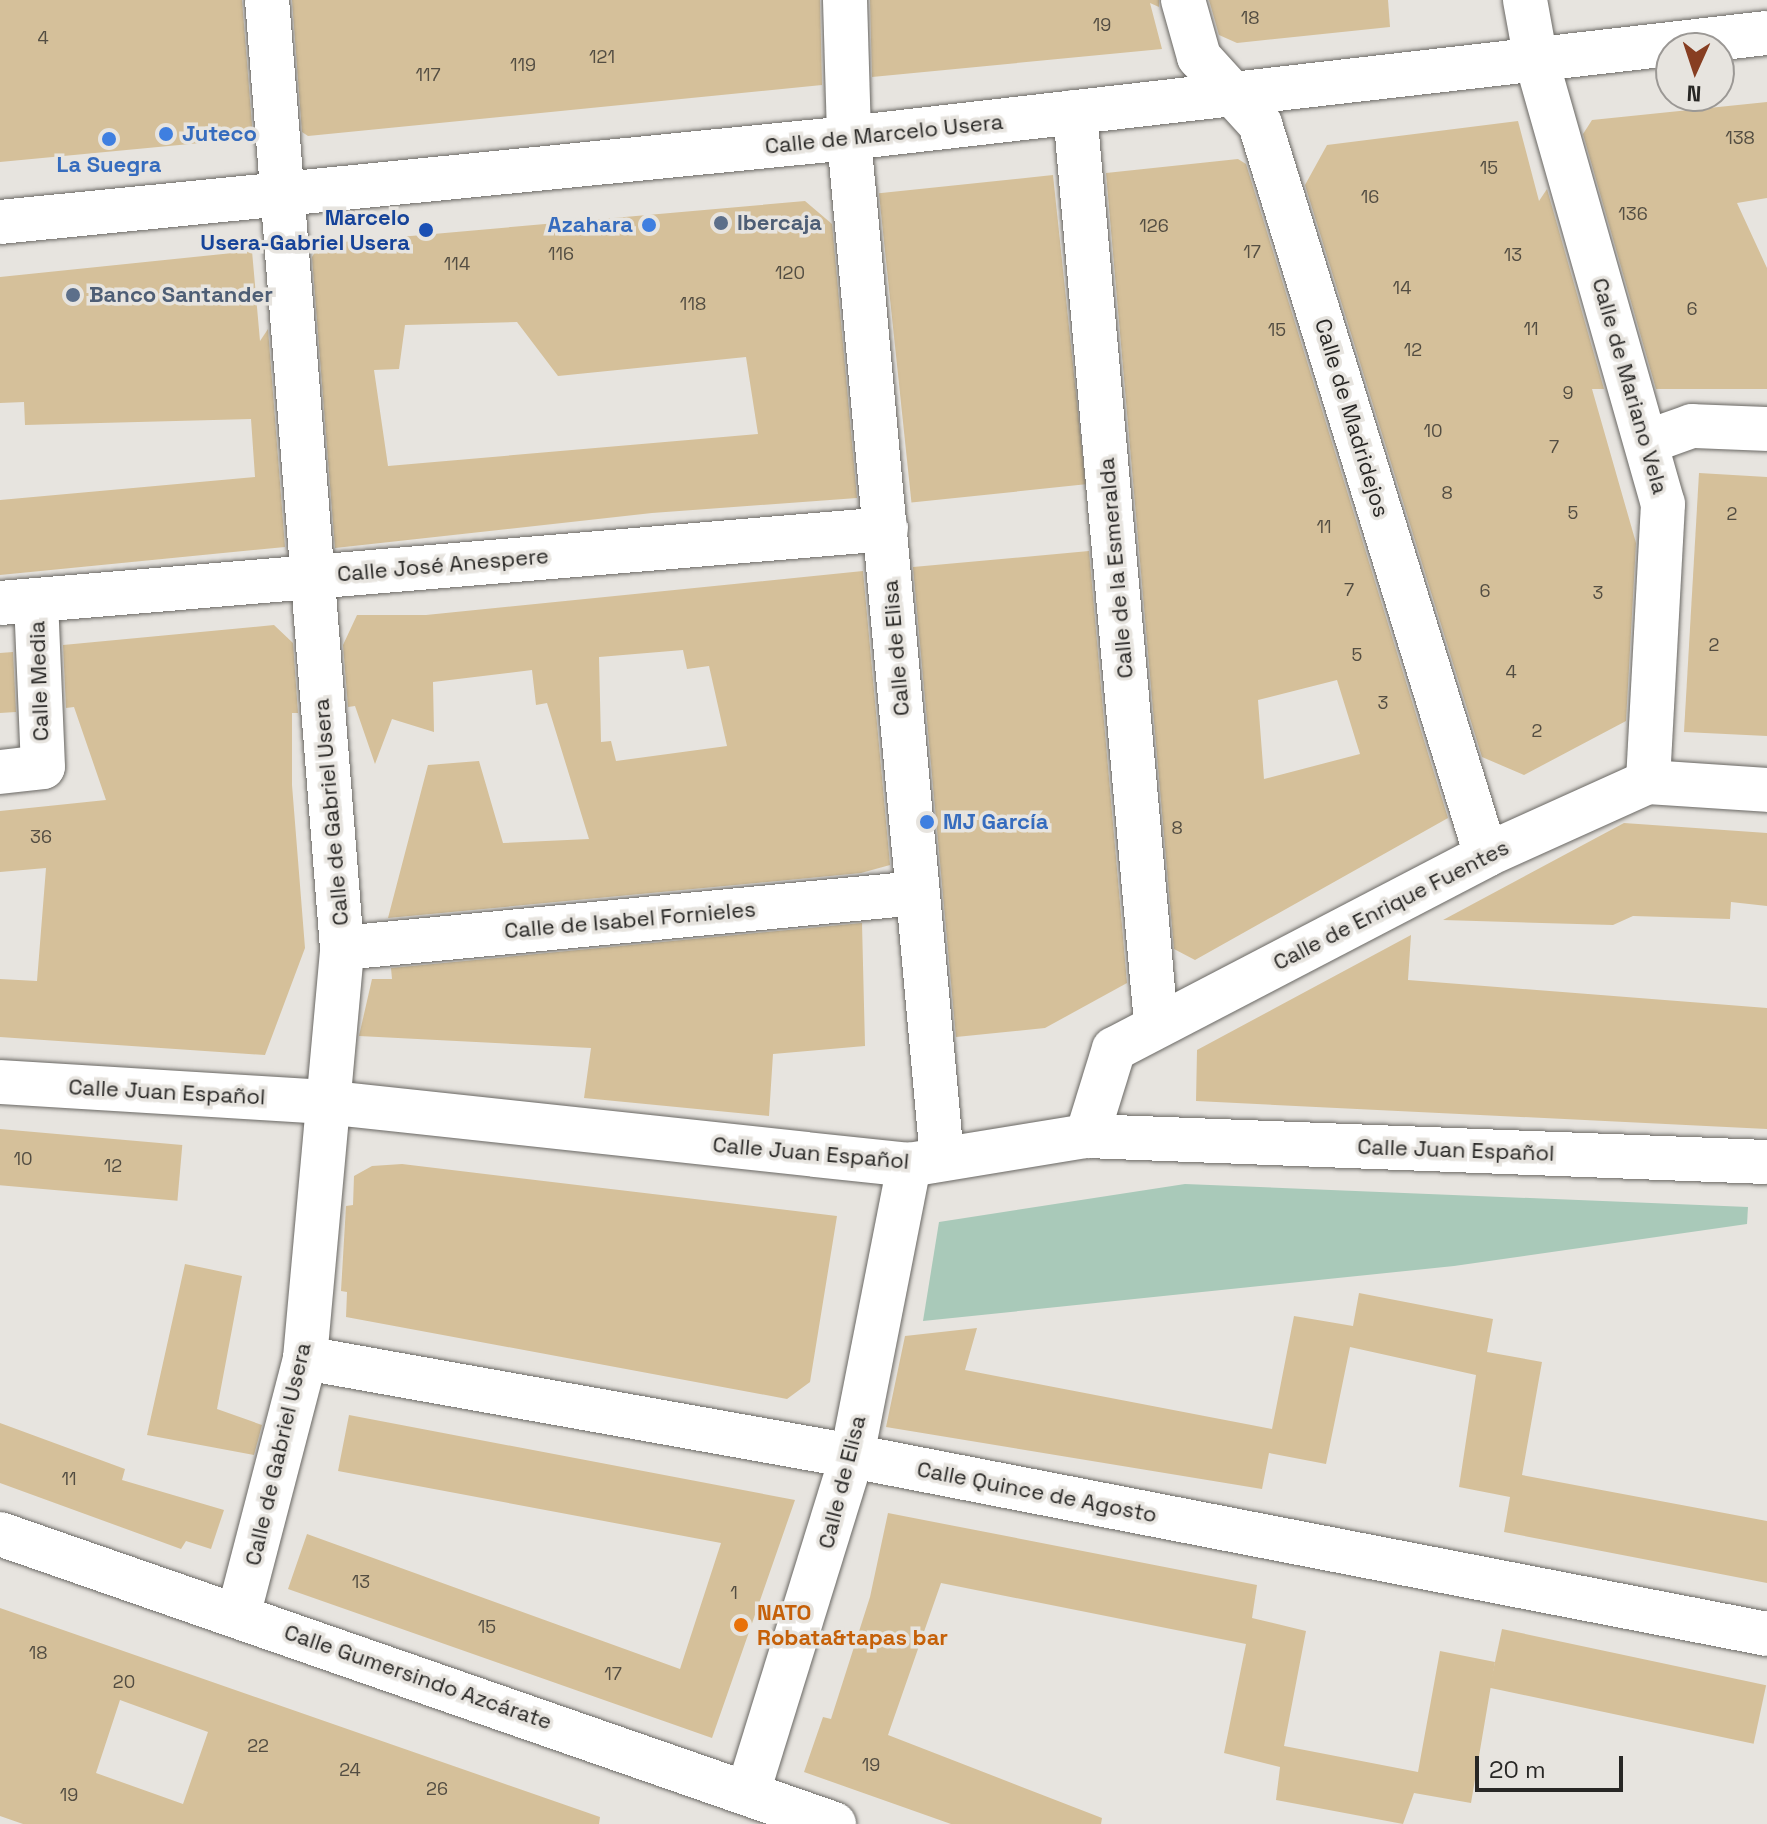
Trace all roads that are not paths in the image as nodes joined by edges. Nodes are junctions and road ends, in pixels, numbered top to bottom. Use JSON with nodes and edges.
{"nodes":[{"id":1,"x":267,"y":0,"type":"edge"},
{"id":2,"x":845,"y":0,"type":"edge"},
{"id":3,"x":1183,"y":0,"type":"edge"},
{"id":4,"x":1525,"y":0,"type":"edge"},
{"id":5,"x":1767,"y":33,"type":"edge"},
{"id":6,"x":1535,"y":55,"type":"junction"},
{"id":7,"x":1229,"y":92,"type":"junction"},
{"id":8,"x":1075,"y":112,"type":"junction"},
{"id":9,"x":849,"y":138,"type":"junction"},
{"id":10,"x":285,"y":198,"type":"junction"},
{"id":11,"x":0,"y":222,"type":"edge"},
{"id":12,"x":1767,"y":429,"type":"edge"},
{"id":13,"x":1647,"y":442,"type":"junction"},
{"id":14,"x":886,"y":529,"type":"junction"},
{"id":15,"x":311,"y":576,"type":"junction"},
{"id":16,"x":18,"y":601,"type":"edge"},
{"id":17,"x":0,"y":772,"type":"edge"},
{"id":18,"x":1648,"y":782,"type":"junction"},
{"id":19,"x":1767,"y":790,"type":"edge"},
{"id":20,"x":1486,"y":855,"type":"junction"},
{"id":21,"x":917,"y":893,"type":"junction"},
{"id":22,"x":342,"y":948,"type":"junction"},
{"id":23,"x":1156,"y":1024,"type":"junction"},
{"id":24,"x":0,"y":1082,"type":"edge"},
{"id":25,"x":324,"y":1102,"type":"junction"},
{"id":26,"x":1087,"y":1136,"type":"junction"},
{"id":27,"x":925,"y":1161,"type":"junction"},
{"id":28,"x":1767,"y":1162,"type":"edge"},
{"id":29,"x":305,"y":1358,"type":"junction"},
{"id":30,"x":852,"y":1456,"type":"junction"},
{"id":31,"x":0,"y":1534,"type":"edge"},
{"id":32,"x":238,"y":1616,"type":"junction"},
{"id":33,"x":1767,"y":1634,"type":"edge"},
{"id":34,"x":748,"y":1792,"type":"junction"},
{"id":35,"x":834,"y":1824,"type":"edge"}],
"edges":[{"from":1,"to":10,"type":"street","name":"Calle de Gabriel Usera"},
{"from":2,"to":9,"type":"street","name":"Calle de Elisa"},
{"from":3,"to":7,"type":"street","name":"Calle de Madridejos"},
{"from":4,"to":6,"type":"street","name":"Calle de Mariano Vela"},
{"from":5,"to":6,"type":"street","name":"Calle de Marcelo Usera"},
{"from":6,"to":7,"type":"street","name":"Calle de Marcelo Usera"},
{"from":6,"to":13,"type":"street","name":"Calle de Mariano Vela"},
{"from":7,"to":8,"type":"street","name":"Calle de Marcelo Usera"},
{"from":7,"to":20,"type":"street","name":"Calle de Madridejos"},
{"from":8,"to":9,"type":"street","name":"Calle de Marcelo Usera"},
{"from":8,"to":23,"type":"street","name":"Calle de la Esmeralda"},
{"from":9,"to":10,"type":"street","name":"Calle de Marcelo Usera"},
{"from":9,"to":14,"type":"street","name":"Calle de Elisa"},
{"from":10,"to":11,"type":"street","name":"Calle de Marcelo Usera"},
{"from":10,"to":15,"type":"street","name":"Calle de Gabriel Usera"},
{"from":12,"to":13,"type":"street"},
{"from":13,"to":18,"type":"street","name":"Calle de Mariano Vela"},
{"from":14,"to":15,"type":"street","name":"Calle José Anespere"},
{"from":14,"to":21,"type":"street","name":"Calle de Elisa"},
{"from":15,"to":16,"type":"street","name":"Calle José Anespere"},
{"from":15,"to":22,"type":"street","name":"Calle de Gabriel Usera"},
{"from":16,"to":17,"type":"street","name":"Calle Media"},
{"from":18,"to":19,"type":"street","name":"Calle de Enrique Fuentes"},
{"from":18,"to":20,"type":"street","name":"Calle de Enrique Fuentes"},
{"from":20,"to":23,"type":"street","name":"Calle de Enrique Fuentes"},
{"from":21,"to":22,"type":"street","name":"Calle de Isabel Fornieles"},
{"from":21,"to":27,"type":"street","name":"Calle de Elisa"},
{"from":22,"to":25,"type":"street","name":"Calle de Gabriel Usera"},
{"from":23,"to":26,"type":"street","name":"Calle de Enrique Fuentes"},
{"from":24,"to":25,"type":"street","name":"Calle Juan Español"},
{"from":25,"to":27,"type":"street","name":"Calle Juan Español"},
{"from":25,"to":29,"type":"street","name":"Calle de Gabriel Usera"},
{"from":26,"to":27,"type":"street","name":"Calle Juan Español"},
{"from":26,"to":28,"type":"street","name":"Calle Juan Español"},
{"from":27,"to":30,"type":"street","name":"Calle de Elisa"},
{"from":29,"to":30,"type":"street","name":"Calle Quince de Agosto"},
{"from":29,"to":32,"type":"street","name":"Calle de Gabriel Usera"},
{"from":30,"to":33,"type":"street","name":"Calle Quince de Agosto"},
{"from":30,"to":34,"type":"street","name":"Calle de Elisa"},
{"from":31,"to":32,"type":"street","name":"Calle Gumersindo Azcárate"},
{"from":32,"to":34,"type":"street","name":"Calle Gumersindo Azcárate"},
{"from":34,"to":35,"type":"street","name":"Calle Gumersindo Azcárate"}]}
